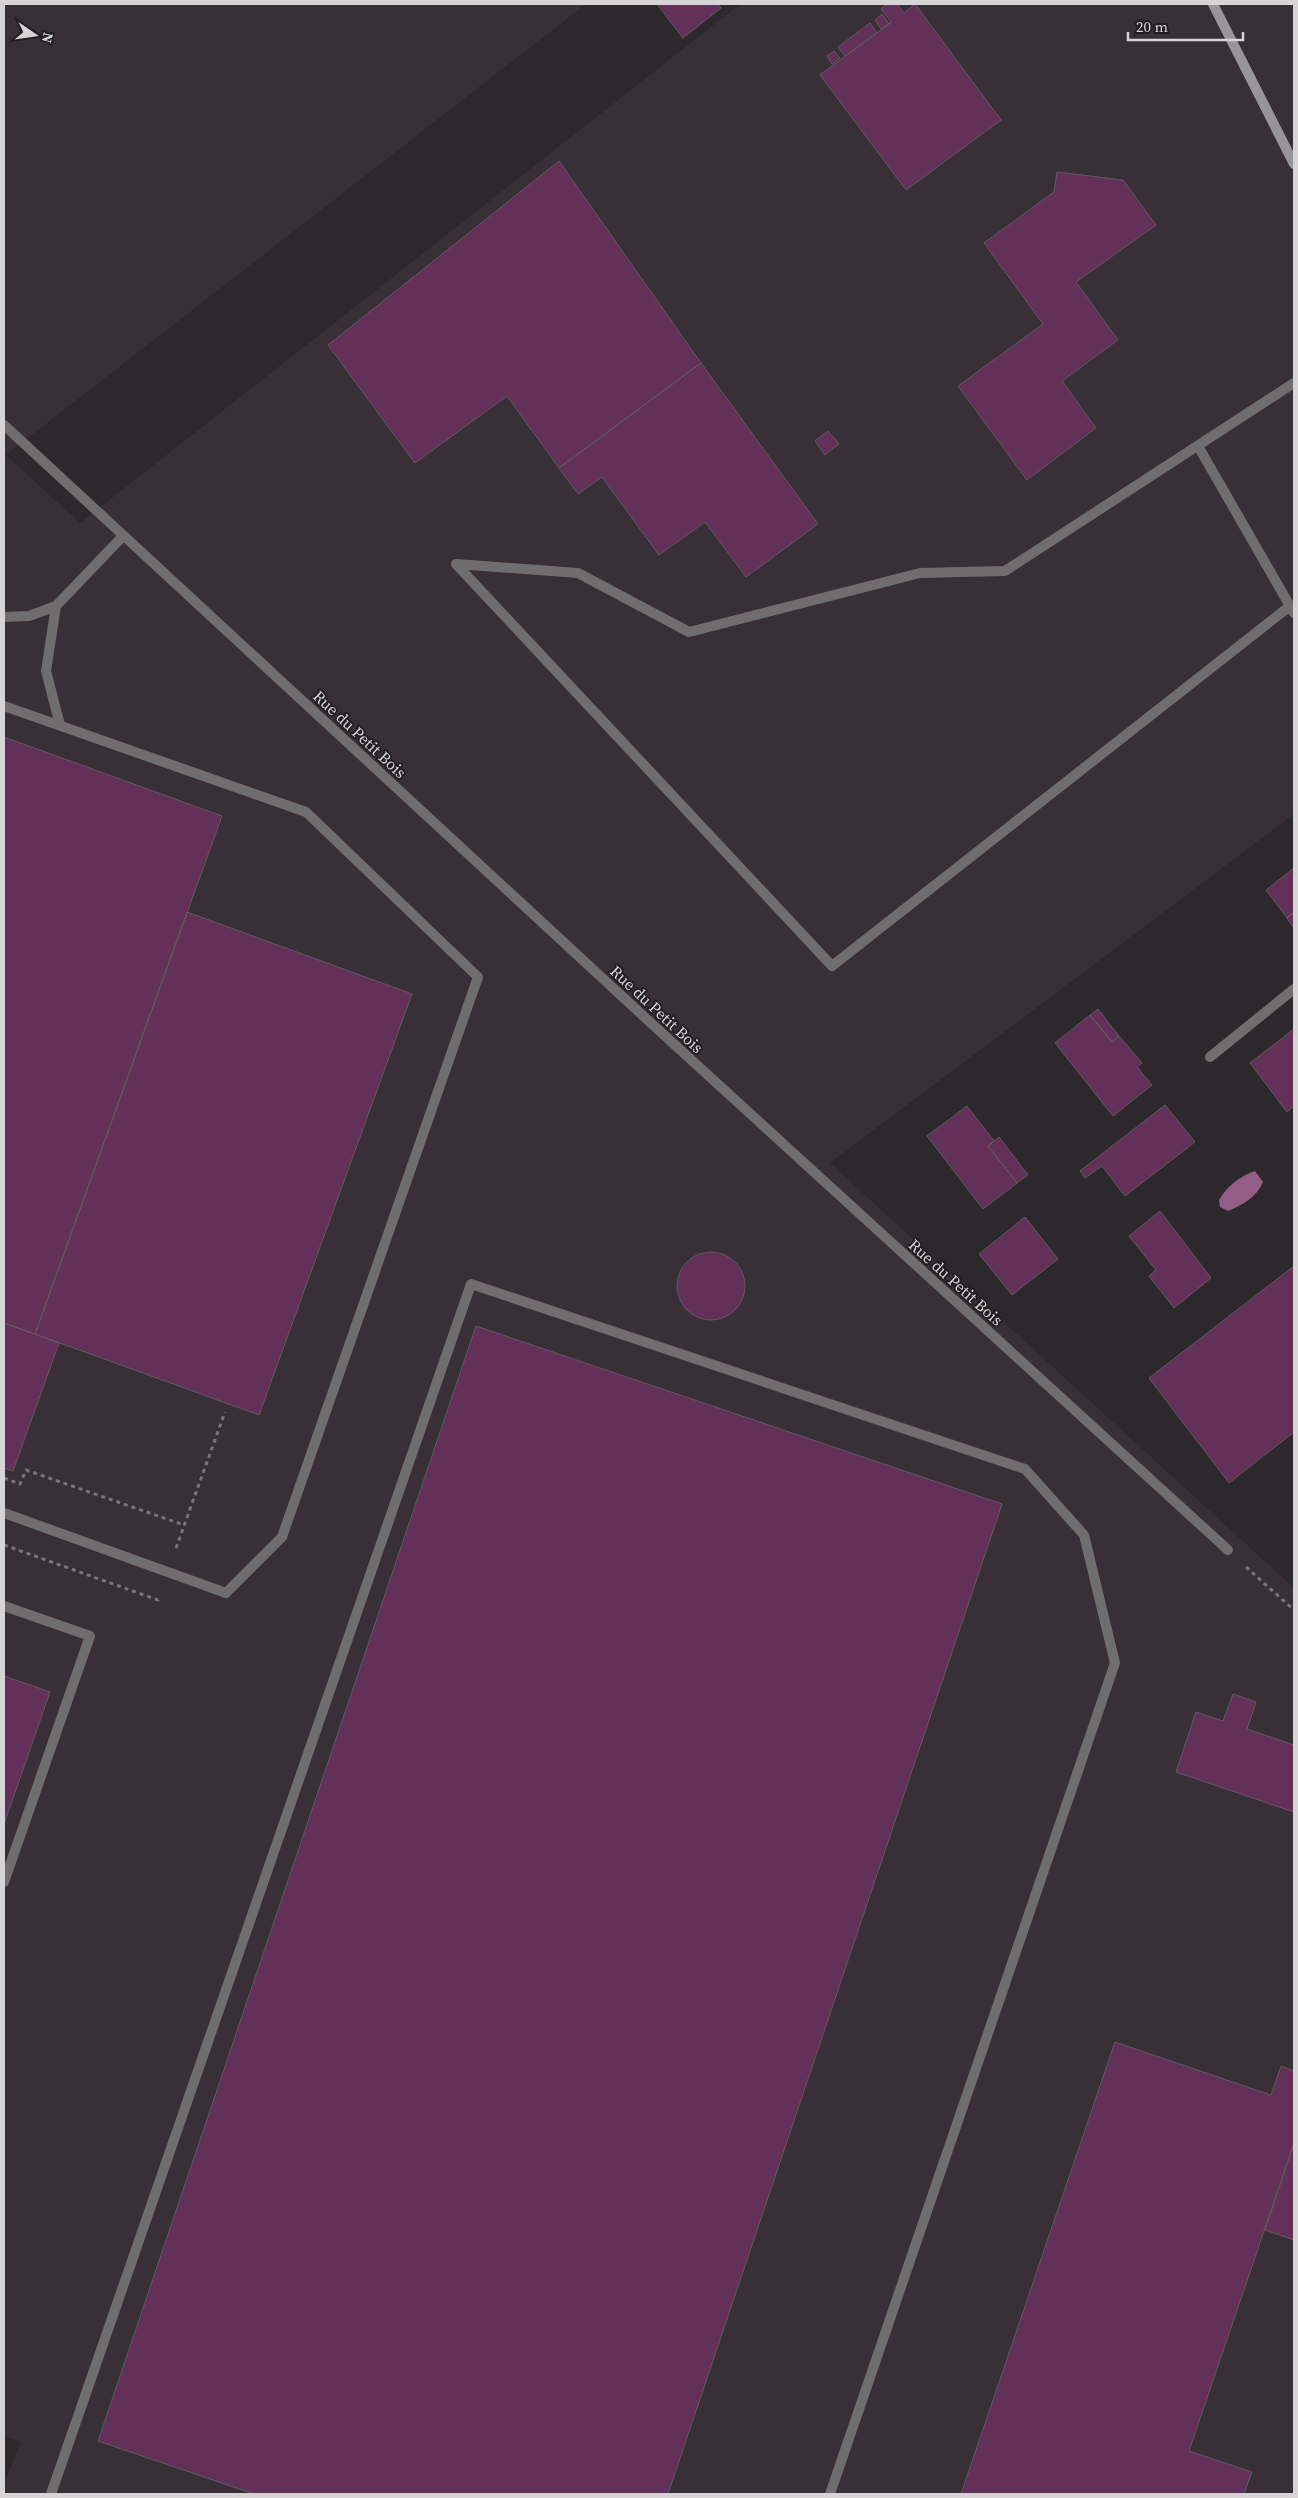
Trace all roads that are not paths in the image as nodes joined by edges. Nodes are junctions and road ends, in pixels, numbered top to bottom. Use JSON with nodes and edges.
{"nodes":[{"id":1,"x":1213,"y":4,"type":"edge"},
{"id":2,"x":1294,"y":164,"type":"edge"},
{"id":3,"x":1294,"y":383,"type":"edge"},
{"id":4,"x":4,"y":425,"type":"edge"},
{"id":5,"x":1198,"y":446,"type":"junction"},
{"id":6,"x":124,"y":536,"type":"junction"},
{"id":7,"x":56,"y":606,"type":"junction"},
{"id":8,"x":1292,"y":609,"type":"edge"},
{"id":9,"x":4,"y":617,"type":"edge"},
{"id":10,"x":4,"y":706,"type":"edge"},
{"id":11,"x":60,"y":725,"type":"junction"},
{"id":12,"x":1294,"y":989,"type":"edge"},
{"id":13,"x":1210,"y":1057,"type":"dead end"},
{"id":14,"x":4,"y":1514,"type":"edge"},
{"id":15,"x":1228,"y":1550,"type":"road end"},
{"id":16,"x":4,"y":1606,"type":"edge"},
{"id":17,"x":4,"y":1882,"type":"edge"},
{"id":18,"x":51,"y":2494,"type":"edge"},
{"id":19,"x":830,"y":2494,"type":"edge"}],
"edges":[{"from":1,"to":2,"type":"main road"},
{"from":3,"to":5,"type":"street"},
{"from":4,"to":6,"type":"street","name":"Rue du Petit Bois"},
{"from":5,"to":8,"type":"street"},
{"from":5,"to":8,"type":"street"},
{"from":6,"to":7,"type":"street"},
{"from":6,"to":15,"type":"street","name":"Rue du Petit Bois"},
{"from":7,"to":9,"type":"street"},
{"from":7,"to":11,"type":"street"},
{"from":10,"to":11,"type":"street"},
{"from":11,"to":14,"type":"street"},
{"from":12,"to":13,"type":"street"},
{"from":16,"to":17,"type":"street"},
{"from":18,"to":19,"type":"street"}]}
